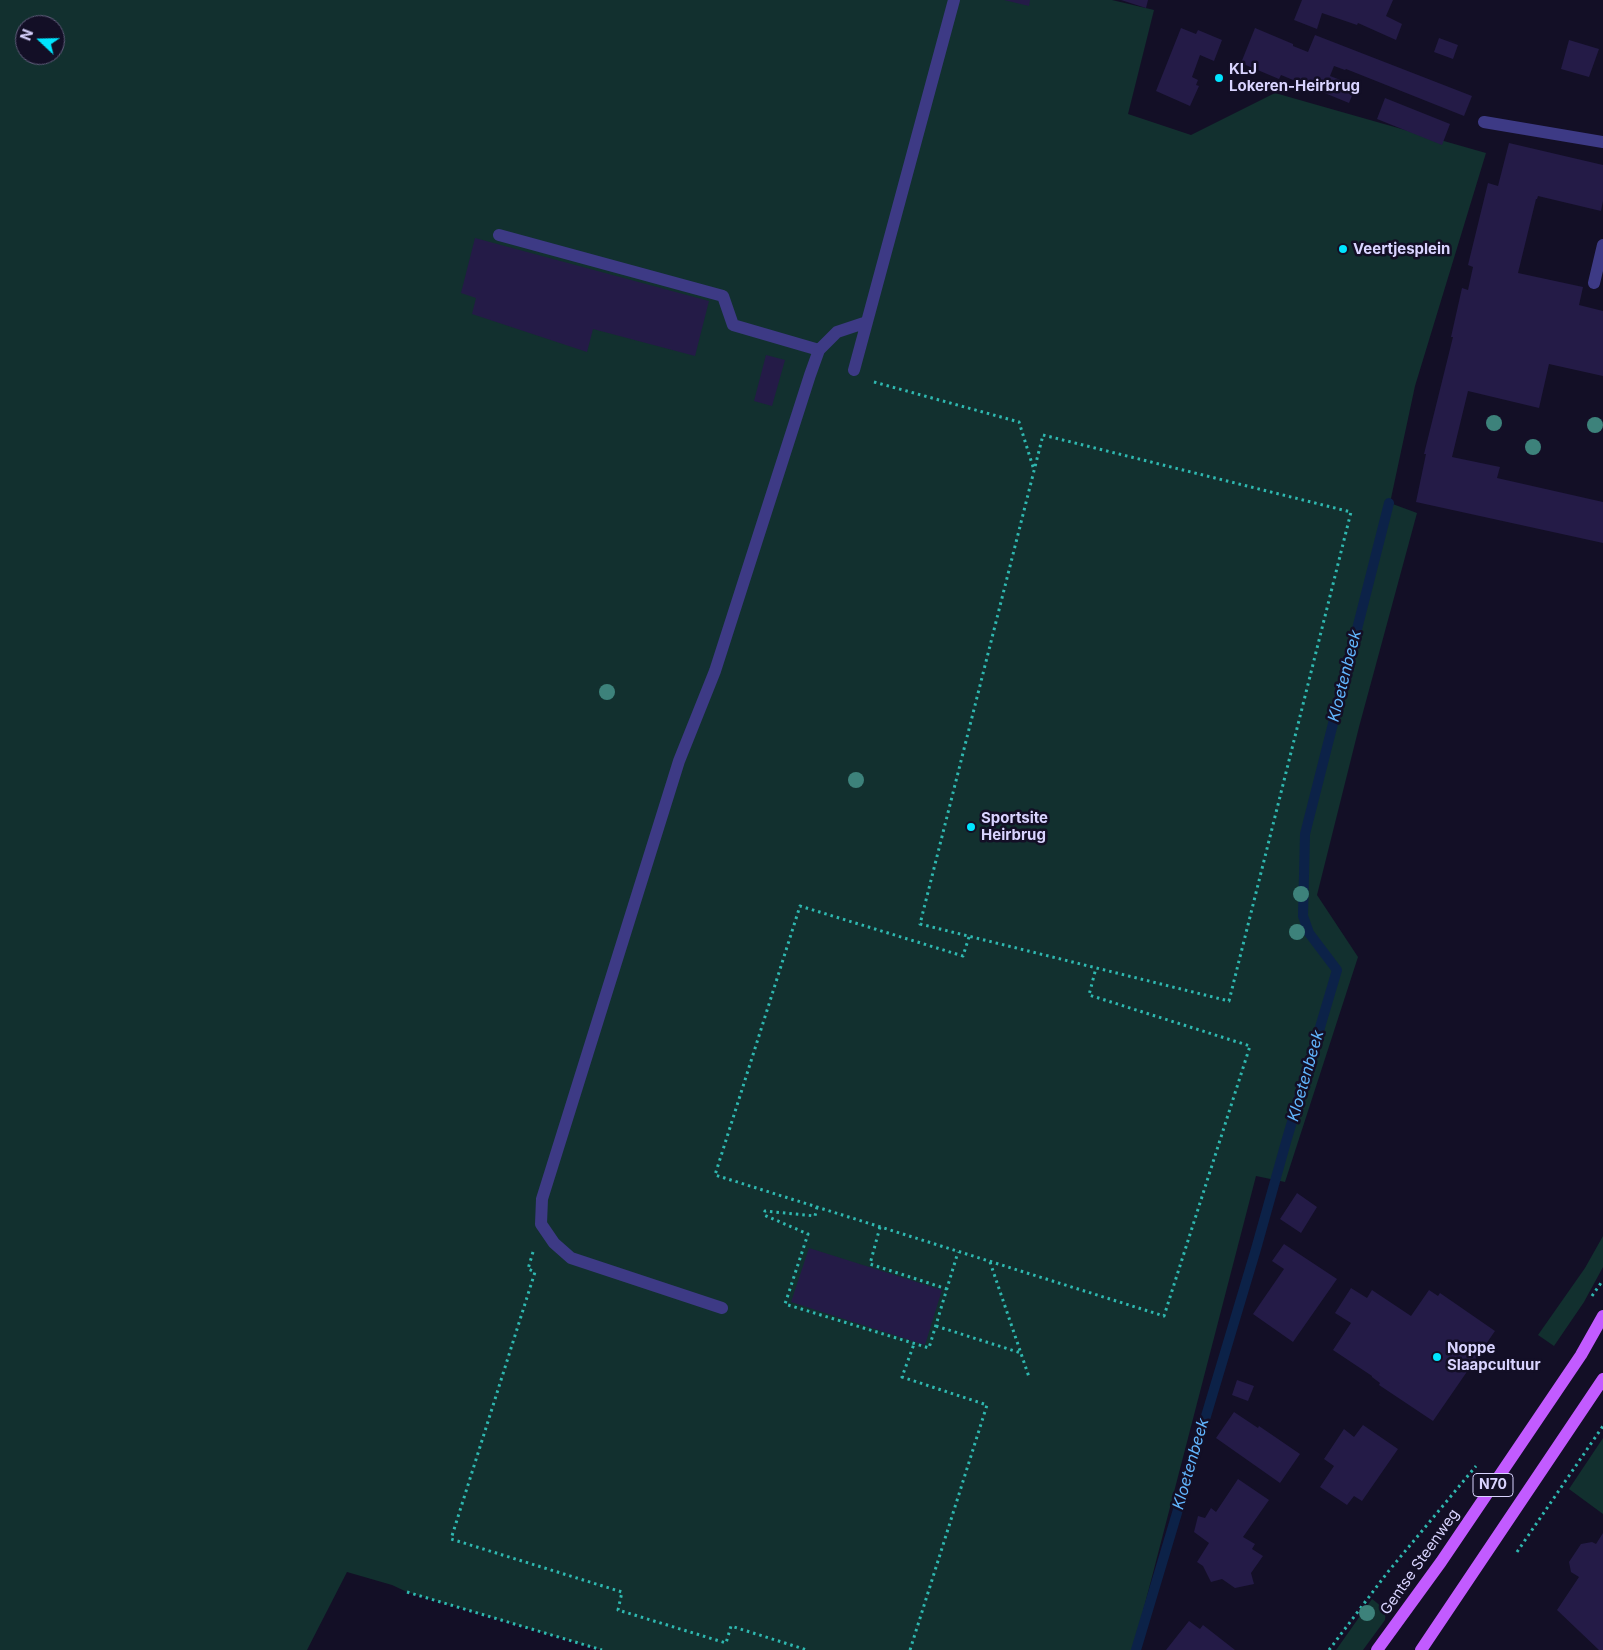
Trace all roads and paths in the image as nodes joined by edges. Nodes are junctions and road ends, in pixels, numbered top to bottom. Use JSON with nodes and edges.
{"nodes":[{"id":1,"x":954,"y":0,"type":"edge"},
{"id":2,"x":1484,"y":122,"type":"dead end"},
{"id":3,"x":1603,"y":142,"type":"edge"},
{"id":4,"x":499,"y":235,"type":"dead end"},
{"id":5,"x":1603,"y":246,"type":"edge"},
{"id":6,"x":1594,"y":283,"type":"dead end"},
{"id":7,"x":867,"y":322,"type":"junction"},
{"id":8,"x":820,"y":350,"type":"junction"},
{"id":9,"x":854,"y":370,"type":"joint"},
{"id":10,"x":1034,"y":472,"type":"junction"},
{"id":11,"x":969,"y":937,"type":"junction"},
{"id":12,"x":1096,"y":968,"type":"junction"},
{"id":13,"x":817,"y":1207,"type":"junction"},
{"id":14,"x":541,"y":1224,"type":"junction"},
{"id":15,"x":880,"y":1227,"type":"junction"},
{"id":16,"x":958,"y":1252,"type":"junction"},
{"id":17,"x":990,"y":1262,"type":"junction"},
{"id":18,"x":1603,"y":1280,"type":"edge"},
{"id":19,"x":947,"y":1289,"type":"junction"},
{"id":20,"x":1587,"y":1304,"type":"dead end"},
{"id":21,"x":722,"y":1308,"type":"dead end"},
{"id":22,"x":1603,"y":1316,"type":"edge"},
{"id":23,"x":936,"y":1326,"type":"junction"},
{"id":24,"x":914,"y":1344,"type":"junction"},
{"id":25,"x":1021,"y":1353,"type":"junction"},
{"id":26,"x":1029,"y":1376,"type":"dead end"},
{"id":27,"x":1603,"y":1379,"type":"edge"},
{"id":28,"x":1603,"y":1426,"type":"edge"},
{"id":29,"x":1479,"y":1463,"type":"dead end"},
{"id":30,"x":1515,"y":1555,"type":"dead end"},
{"id":31,"x":407,"y":1592,"type":"dead end"},
{"id":32,"x":602,"y":1650,"type":"edge"},
{"id":33,"x":807,"y":1650,"type":"edge"},
{"id":34,"x":910,"y":1650,"type":"edge"},
{"id":35,"x":1329,"y":1650,"type":"edge"},
{"id":36,"x":1377,"y":1650,"type":"edge"},
{"id":37,"x":1421,"y":1650,"type":"edge"}],
"edges":[{"from":1,"to":7,"type":"lane"},
{"from":2,"to":3,"type":"lane"},
{"from":4,"to":8,"type":"lane"},
{"from":5,"to":6,"type":"lane"},
{"from":7,"to":8,"type":"lane"},
{"from":7,"to":9,"type":"lane"},
{"from":8,"to":14,"type":"lane"},
{"from":9,"to":10,"type":"path"},
{"from":10,"to":11,"type":"path"},
{"from":10,"to":12,"type":"path"},
{"from":11,"to":12,"type":"path"},
{"from":11,"to":13,"type":"path"},
{"from":12,"to":17,"type":"path"},
{"from":13,"to":15,"type":"path"},
{"from":13,"to":24,"type":"path"},
{"from":14,"to":21,"type":"lane"},
{"from":14,"to":33,"type":"path"},
{"from":15,"to":16,"type":"path"},
{"from":15,"to":19,"type":"path"},
{"from":16,"to":17,"type":"path"},
{"from":16,"to":19,"type":"path"},
{"from":17,"to":25,"type":"path"},
{"from":18,"to":20,"type":"path"},
{"from":19,"to":23,"type":"path"},
{"from":22,"to":36,"type":"main road","name":"Gentse Steenweg","number":"N70"},
{"from":23,"to":24,"type":"path"},
{"from":23,"to":25,"type":"path"},
{"from":24,"to":34,"type":"path"},
{"from":25,"to":26,"type":"path"},
{"from":27,"to":37,"type":"main road","number":"N70"},
{"from":28,"to":30,"type":"path"},
{"from":29,"to":35,"type":"path"},
{"from":31,"to":32,"type":"path"}]}
